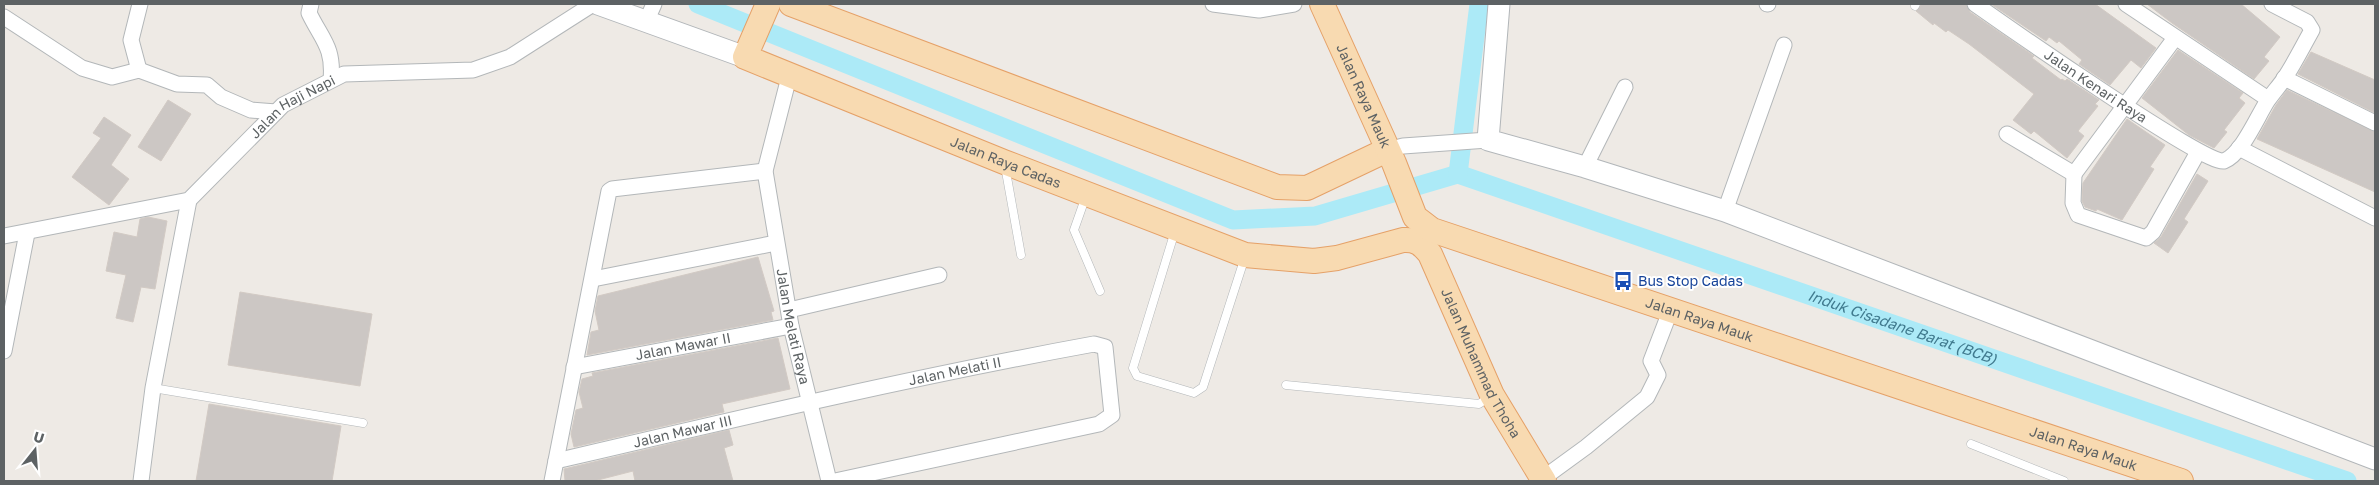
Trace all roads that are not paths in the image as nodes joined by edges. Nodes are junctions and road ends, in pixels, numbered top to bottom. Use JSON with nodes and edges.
{"nodes":[{"id":1,"x":140,"y":4,"type":"edge"},
{"id":2,"x":311,"y":4,"type":"edge"},
{"id":3,"x":592,"y":4,"type":"edge"},
{"id":4,"x":598,"y":4,"type":"edge"},
{"id":5,"x":791,"y":4,"type":"edge"},
{"id":6,"x":1214,"y":4,"type":"edge"},
{"id":7,"x":1294,"y":4,"type":"edge"},
{"id":8,"x":1322,"y":4,"type":"edge"},
{"id":9,"x":1499,"y":4,"type":"edge"},
{"id":10,"x":1975,"y":4,"type":"edge"},
{"id":11,"x":2126,"y":4,"type":"edge"},
{"id":12,"x":2272,"y":4,"type":"edge"},
{"id":13,"x":767,"y":6,"type":"edge"},
{"id":14,"x":650,"y":13,"type":"edge"},
{"id":15,"x":4,"y":17,"type":"edge"},
{"id":16,"x":2175,"y":38,"type":"junction"},
{"id":17,"x":1784,"y":45,"type":"dead end"},
{"id":18,"x":748,"y":51,"type":"junction"},
{"id":19,"x":139,"y":70,"type":"junction"},
{"id":20,"x":789,"y":77,"type":"junction"},
{"id":21,"x":2284,"y":78,"type":"junction"},
{"id":22,"x":331,"y":80,"type":"junction"},
{"id":23,"x":1625,"y":87,"type":"dead end"},
{"id":24,"x":2268,"y":99,"type":"junction"},
{"id":25,"x":2124,"y":105,"type":"junction"},
{"id":26,"x":276,"y":112,"type":"junction"},
{"id":27,"x":2375,"y":123,"type":"edge"},
{"id":28,"x":2007,"y":134,"type":"dead end"},
{"id":29,"x":1479,"y":141,"type":"junction"},
{"id":30,"x":2239,"y":148,"type":"junction"},
{"id":31,"x":2198,"y":152,"type":"junction"},
{"id":32,"x":1395,"y":153,"type":"junction"},
{"id":33,"x":1004,"y":162,"type":"junction"},
{"id":34,"x":1585,"y":167,"type":"junction"},
{"id":35,"x":765,"y":171,"type":"junction"},
{"id":36,"x":2074,"y":174,"type":"junction"},
{"id":37,"x":1087,"y":194,"type":"junction"},
{"id":38,"x":189,"y":200,"type":"junction"},
{"id":39,"x":1725,"y":211,"type":"junction"},
{"id":40,"x":2375,"y":218,"type":"edge"},
{"id":41,"x":1176,"y":229,"type":"junction"},
{"id":42,"x":27,"y":233,"type":"junction"},
{"id":43,"x":4,"y":236,"type":"edge"},
{"id":44,"x":776,"y":243,"type":"junction"},
{"id":45,"x":1421,"y":243,"type":"joint"},
{"id":46,"x":1021,"y":254,"type":"dead end"},
{"id":47,"x":1245,"y":255,"type":"junction"},
{"id":48,"x":940,"y":275,"type":"dead end"},
{"id":49,"x":593,"y":279,"type":"junction"},
{"id":50,"x":1100,"y":291,"type":"dead end"},
{"id":51,"x":1671,"y":309,"type":"junction"},
{"id":52,"x":789,"y":310,"type":"junction"},
{"id":53,"x":791,"y":326,"type":"junction"},
{"id":54,"x":4,"y":352,"type":"edge"},
{"id":55,"x":574,"y":367,"type":"junction"},
{"id":56,"x":1286,"y":385,"type":"dead end"},
{"id":57,"x":153,"y":388,"type":"junction"},
{"id":58,"x":1492,"y":395,"type":"junction"},
{"id":59,"x":810,"y":401,"type":"junction"},
{"id":60,"x":363,"y":423,"type":"dead end"},
{"id":61,"x":1971,"y":444,"type":"dead end"},
{"id":62,"x":2375,"y":459,"type":"edge"},
{"id":63,"x":556,"y":461,"type":"junction"},
{"id":64,"x":1543,"y":480,"type":"edge"},
{"id":65,"x":141,"y":481,"type":"edge"},
{"id":66,"x":552,"y":481,"type":"edge"},
{"id":67,"x":829,"y":481,"type":"edge"},
{"id":68,"x":834,"y":481,"type":"edge"},
{"id":69,"x":2064,"y":481,"type":"edge"},
{"id":70,"x":2181,"y":481,"type":"edge"}],
"edges":[{"from":1,"to":19,"type":"street"},
{"from":2,"to":22,"type":"street"},
{"from":3,"to":22,"type":"street","name":"Jalan Haji Napi"},
{"from":4,"to":14,"type":"street","name":"Jalan Raya Cadas"},
{"from":5,"to":32,"type":"main road"},
{"from":6,"to":7,"type":"street"},
{"from":8,"to":32,"type":"main road","name":"Jalan Raya Mauk"},
{"from":9,"to":29,"type":"street"},
{"from":10,"to":25,"type":"street","name":"Jalan Kenari Raya"},
{"from":11,"to":16,"type":"street"},
{"from":12,"to":21,"type":"street"},
{"from":13,"to":18,"type":"main road"},
{"from":14,"to":18,"type":"street","name":"Jalan Raya Cadas"},
{"from":15,"to":19,"type":"street"},
{"from":16,"to":24,"type":"street"},
{"from":16,"to":25,"type":"street"},
{"from":17,"to":39,"type":"street"},
{"from":18,"to":20,"type":"main road","name":"Jalan Raya Cadas"},
{"from":19,"to":26,"type":"street"},
{"from":20,"to":33,"type":"main road","name":"Jalan Raya Cadas"},
{"from":20,"to":35,"type":"street"},
{"from":21,"to":24,"type":"street"},
{"from":21,"to":27,"type":"street"},
{"from":22,"to":26,"type":"street","name":"Jalan Haji Napi"},
{"from":23,"to":34,"type":"street"},
{"from":24,"to":30,"type":"street"},
{"from":25,"to":31,"type":"street","name":"Jalan Kenari Raya"},
{"from":25,"to":36,"type":"street"},
{"from":26,"to":38,"type":"street","name":"Jalan Haji Napi"},
{"from":28,"to":36,"type":"street"},
{"from":29,"to":32,"type":"street"},
{"from":29,"to":34,"type":"street"},
{"from":30,"to":31,"type":"street","name":"Jalan Kenari Raya"},
{"from":30,"to":40,"type":"street"},
{"from":31,"to":36,"type":"street"},
{"from":32,"to":51,"type":"main road","name":"Jalan Raya Mauk"},
{"from":33,"to":37,"type":"main road","name":"Jalan Raya Cadas"},
{"from":33,"to":46,"type":"lane"},
{"from":34,"to":39,"type":"street"},
{"from":35,"to":44,"type":"street","name":"Jalan Melati Raya"},
{"from":35,"to":49,"type":"street"},
{"from":37,"to":41,"type":"main road","name":"Jalan Raya Cadas"},
{"from":37,"to":50,"type":"lane"},
{"from":38,"to":42,"type":"street"},
{"from":38,"to":57,"type":"street"},
{"from":39,"to":62,"type":"street"},
{"from":41,"to":47,"type":"main road","name":"Jalan Raya Cadas"},
{"from":41,"to":47,"type":"lane"},
{"from":42,"to":43,"type":"street"},
{"from":42,"to":54,"type":"street"},
{"from":44,"to":49,"type":"street"},
{"from":44,"to":52,"type":"street","name":"Jalan Melati Raya"},
{"from":45,"to":47,"type":"main road","name":"Jalan Raya Cadas"},
{"from":45,"to":58,"type":"main road","name":"Jalan Muhammad Thoha"},
{"from":48,"to":52,"type":"street"},
{"from":49,"to":55,"type":"street"},
{"from":51,"to":64,"type":"street"},
{"from":51,"to":70,"type":"main road","name":"Jalan Raya Mauk"},
{"from":52,"to":53,"type":"street","name":"Jalan Melati Raya"},
{"from":53,"to":55,"type":"street","name":"Jalan Mawar II"},
{"from":53,"to":59,"type":"street","name":"Jalan Melati Raya"},
{"from":55,"to":63,"type":"street"},
{"from":56,"to":58,"type":"lane"},
{"from":57,"to":60,"type":"lane"},
{"from":57,"to":65,"type":"street"},
{"from":58,"to":64,"type":"main road","name":"Jalan Muhammad Thoha"},
{"from":59,"to":63,"type":"street","name":"Jalan Mawar III"},
{"from":59,"to":67,"type":"street","name":"Jalan Melati Raya"},
{"from":59,"to":68,"type":"street","name":"Jalan Melati II"},
{"from":61,"to":69,"type":"lane"},
{"from":63,"to":66,"type":"street"}]}
